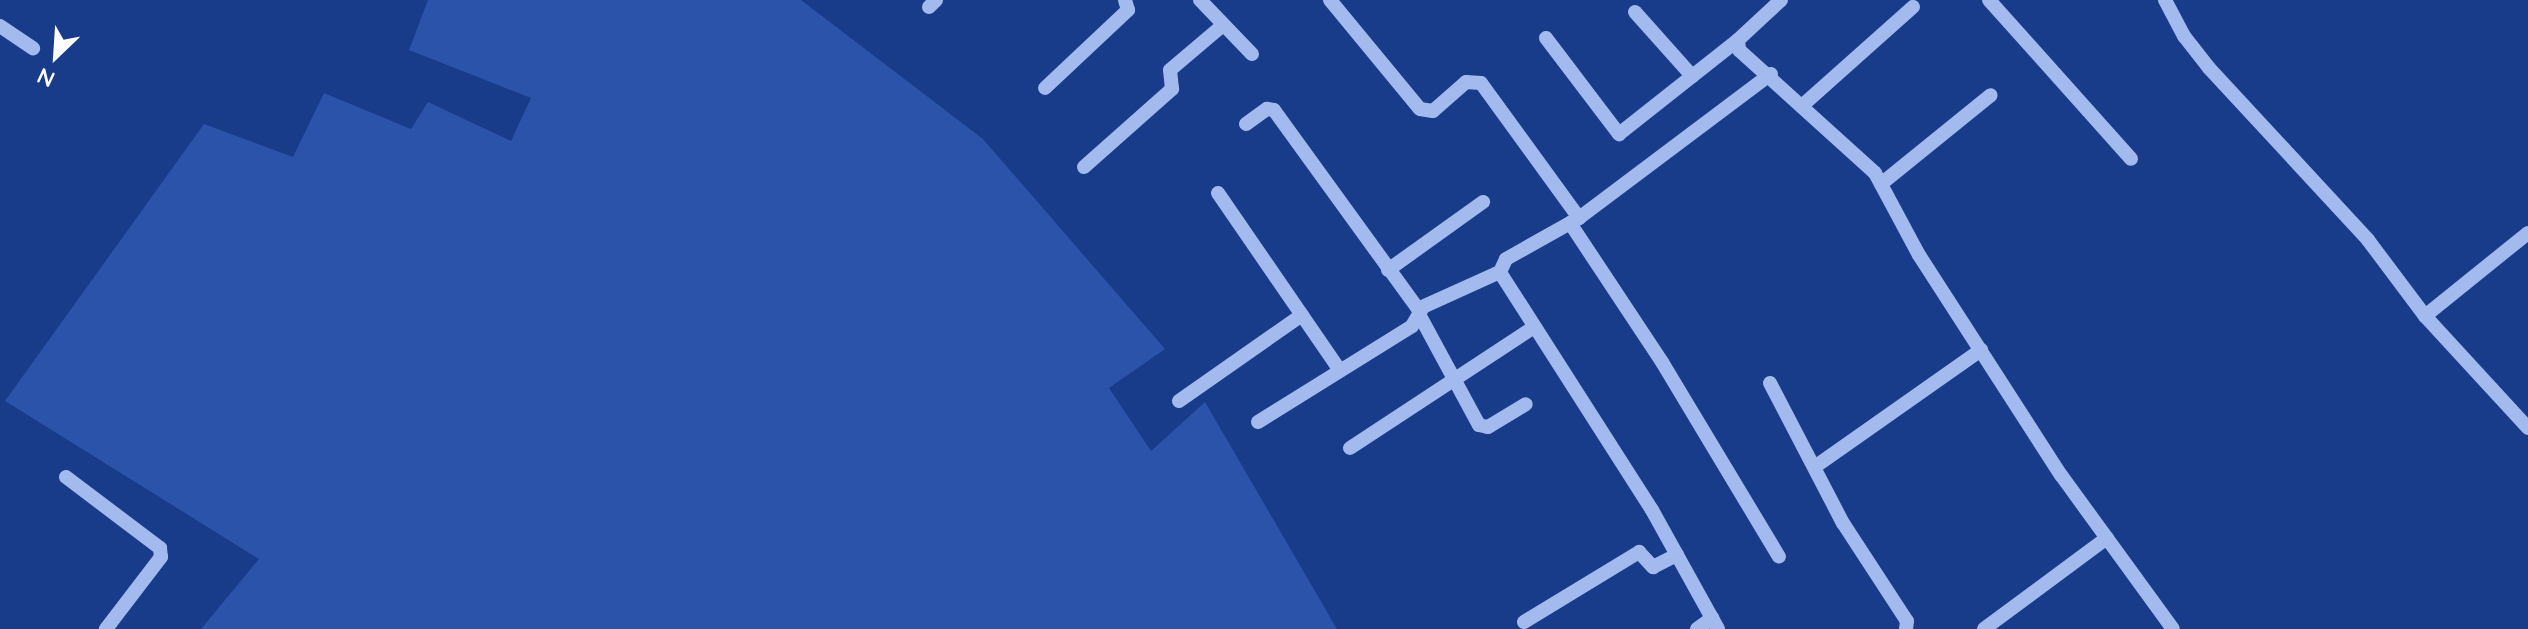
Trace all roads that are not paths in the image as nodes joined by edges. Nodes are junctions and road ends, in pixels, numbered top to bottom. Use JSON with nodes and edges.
{"nodes":[{"id":1,"x":1125,"y":0,"type":"edge"},
{"id":2,"x":1200,"y":0,"type":"edge"},
{"id":3,"x":1330,"y":0,"type":"edge"},
{"id":4,"x":1781,"y":0,"type":"edge"},
{"id":5,"x":1989,"y":0,"type":"edge"},
{"id":6,"x":2165,"y":0,"type":"edge"},
{"id":7,"x":1913,"y":7,"type":"dead end"},
{"id":8,"x":1635,"y":12,"type":"dead end"},
{"id":9,"x":1223,"y":25,"type":"junction"},
{"id":10,"x":0,"y":26,"type":"edge"},
{"id":11,"x":1546,"y":38,"type":"dead end"},
{"id":12,"x":1738,"y":40,"type":"junction"},
{"id":13,"x":33,"y":48,"type":"dead end"},
{"id":14,"x":1252,"y":54,"type":"dead end"},
{"id":15,"x":1771,"y":74,"type":"junction"},
{"id":16,"x":1692,"y":76,"type":"junction"},
{"id":17,"x":1045,"y":88,"type":"dead end"},
{"id":18,"x":1991,"y":95,"type":"dead end"},
{"id":19,"x":1804,"y":104,"type":"junction"},
{"id":20,"x":1246,"y":124,"type":"dead end"},
{"id":21,"x":2131,"y":159,"type":"dead end"},
{"id":22,"x":1084,"y":167,"type":"dead end"},
{"id":23,"x":1881,"y":184,"type":"junction"},
{"id":24,"x":1218,"y":193,"type":"dead end"},
{"id":25,"x":1483,"y":202,"type":"dead end"},
{"id":26,"x":1574,"y":220,"type":"junction"},
{"id":27,"x":2528,"y":233,"type":"edge"},
{"id":28,"x":1388,"y":270,"type":"junction"},
{"id":29,"x":1500,"y":272,"type":"junction"},
{"id":30,"x":1421,"y":312,"type":"junction"},
{"id":31,"x":1302,"y":315,"type":"junction"},
{"id":32,"x":2425,"y":316,"type":"junction"},
{"id":33,"x":1533,"y":328,"type":"junction"},
{"id":34,"x":1981,"y":350,"type":"junction"},
{"id":35,"x":1339,"y":369,"type":"junction"},
{"id":36,"x":1453,"y":379,"type":"junction"},
{"id":37,"x":1770,"y":383,"type":"dead end"},
{"id":38,"x":1179,"y":401,"type":"dead end"},
{"id":39,"x":1526,"y":404,"type":"dead end"},
{"id":40,"x":1258,"y":422,"type":"dead end"},
{"id":41,"x":2528,"y":428,"type":"edge"},
{"id":42,"x":1350,"y":448,"type":"dead end"},
{"id":43,"x":1816,"y":466,"type":"junction"},
{"id":44,"x":66,"y":477,"type":"dead end"},
{"id":45,"x":2107,"y":538,"type":"junction"},
{"id":46,"x":1677,"y":555,"type":"junction"},
{"id":47,"x":1779,"y":557,"type":"dead end"},
{"id":48,"x":1524,"y":622,"type":"dead end"},
{"id":49,"x":1715,"y":624,"type":"edge"},
{"id":50,"x":106,"y":629,"type":"edge"},
{"id":51,"x":1697,"y":629,"type":"edge"},
{"id":52,"x":1906,"y":629,"type":"edge"},
{"id":53,"x":1984,"y":629,"type":"edge"},
{"id":54,"x":2173,"y":629,"type":"edge"}],
"edges":[{"from":1,"to":17,"type":"street"},
{"from":2,"to":9,"type":"street"},
{"from":3,"to":26,"type":"street"},
{"from":4,"to":12,"type":"street"},
{"from":5,"to":21,"type":"street"},
{"from":6,"to":32,"type":"street"},
{"from":7,"to":19,"type":"street"},
{"from":8,"to":16,"type":"street"},
{"from":9,"to":14,"type":"street"},
{"from":9,"to":22,"type":"street"},
{"from":10,"to":13,"type":"street"},
{"from":11,"to":16,"type":"street"},
{"from":12,"to":15,"type":"street"},
{"from":12,"to":16,"type":"street"},
{"from":15,"to":19,"type":"street"},
{"from":15,"to":26,"type":"street"},
{"from":18,"to":23,"type":"street"},
{"from":19,"to":23,"type":"street"},
{"from":20,"to":28,"type":"street"},
{"from":23,"to":34,"type":"street"},
{"from":24,"to":31,"type":"street"},
{"from":25,"to":28,"type":"street"},
{"from":26,"to":29,"type":"street"},
{"from":26,"to":47,"type":"street"},
{"from":27,"to":32,"type":"street"},
{"from":28,"to":30,"type":"street"},
{"from":29,"to":30,"type":"street"},
{"from":29,"to":33,"type":"street"},
{"from":30,"to":35,"type":"street"},
{"from":30,"to":36,"type":"street"},
{"from":31,"to":35,"type":"street"},
{"from":31,"to":38,"type":"street"},
{"from":32,"to":41,"type":"street"},
{"from":33,"to":36,"type":"street"},
{"from":33,"to":46,"type":"street"},
{"from":34,"to":43,"type":"street"},
{"from":34,"to":45,"type":"street"},
{"from":35,"to":40,"type":"street"},
{"from":36,"to":39,"type":"street"},
{"from":36,"to":42,"type":"street"},
{"from":37,"to":43,"type":"street"},
{"from":43,"to":52,"type":"street"},
{"from":44,"to":50,"type":"street"},
{"from":45,"to":53,"type":"street"},
{"from":45,"to":54,"type":"street"},
{"from":46,"to":48,"type":"street"},
{"from":46,"to":49,"type":"street"},
{"from":49,"to":51,"type":"street"}]}
